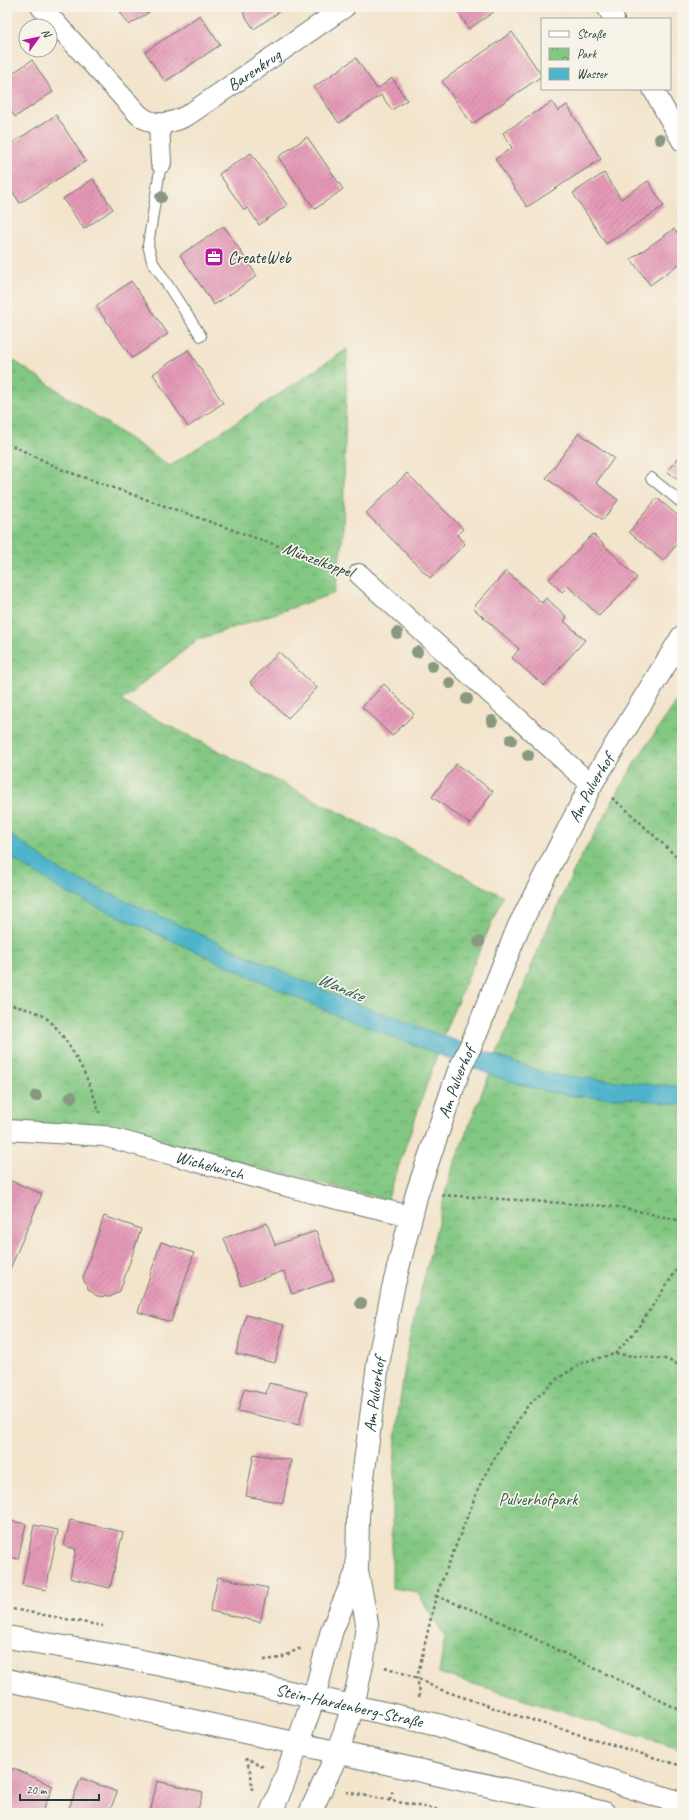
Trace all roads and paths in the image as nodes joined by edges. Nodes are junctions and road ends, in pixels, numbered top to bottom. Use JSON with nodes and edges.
{"nodes":[{"id":1,"x":41,"y":7,"type":"edge"},
{"id":2,"x":346,"y":7,"type":"edge"},
{"id":3,"x":607,"y":7,"type":"edge"},
{"id":4,"x":613,"y":18,"type":"edge"},
{"id":5,"x":654,"y":90,"type":"edge"},
{"id":6,"x":159,"y":124,"type":"junction"},
{"id":7,"x":682,"y":141,"type":"edge"},
{"id":8,"x":161,"y":163,"type":"joint"},
{"id":9,"x":201,"y":336,"type":"dead end"},
{"id":10,"x":7,"y":443,"type":"edge"},
{"id":11,"x":651,"y":478,"type":"dead end"},
{"id":12,"x":682,"y":503,"type":"edge"},
{"id":13,"x":359,"y":574,"type":"joint"},
{"id":14,"x":682,"y":637,"type":"edge"},
{"id":15,"x":592,"y":783,"type":"junction"},
{"id":16,"x":682,"y":862,"type":"edge"},
{"id":17,"x":7,"y":1004,"type":"edge"},
{"id":18,"x":7,"y":1130,"type":"edge"},
{"id":19,"x":104,"y":1136,"type":"junction"},
{"id":20,"x":417,"y":1193,"type":"junction"},
{"id":21,"x":411,"y":1216,"type":"junction"},
{"id":22,"x":682,"y":1221,"type":"edge"},
{"id":23,"x":682,"y":1259,"type":"edge"},
{"id":24,"x":680,"y":1265,"type":"junction"},
{"id":25,"x":682,"y":1275,"type":"edge"},
{"id":26,"x":614,"y":1354,"type":"junction"},
{"id":27,"x":682,"y":1366,"type":"edge"},
{"id":28,"x":357,"y":1571,"type":"junction"},
{"id":29,"x":436,"y":1596,"type":"junction"},
{"id":30,"x":7,"y":1608,"type":"edge"},
{"id":31,"x":110,"y":1628,"type":"dead end"},
{"id":32,"x":7,"y":1637,"type":"edge"},
{"id":33,"x":325,"y":1654,"type":"junction"},
{"id":34,"x":259,"y":1660,"type":"dead end"},
{"id":35,"x":417,"y":1678,"type":"junction"},
{"id":36,"x":7,"y":1680,"type":"edge"},
{"id":37,"x":314,"y":1697,"type":"junction"},
{"id":38,"x":352,"y":1706,"type":"junction"},
{"id":39,"x":682,"y":1711,"type":"edge"},
{"id":40,"x":413,"y":1720,"type":"junction"},
{"id":41,"x":298,"y":1744,"type":"junction"},
{"id":42,"x":338,"y":1752,"type":"junction"},
{"id":43,"x":245,"y":1758,"type":"dead end"},
{"id":44,"x":682,"y":1766,"type":"edge"},
{"id":45,"x":323,"y":1787,"type":"junction"},
{"id":46,"x":253,"y":1797,"type":"dead end"},
{"id":47,"x":682,"y":1806,"type":"edge"},
{"id":48,"x":271,"y":1813,"type":"edge"},
{"id":49,"x":310,"y":1813,"type":"edge"},
{"id":50,"x":455,"y":1813,"type":"edge"},
{"id":51,"x":604,"y":1813,"type":"edge"}],
"edges":[{"from":1,"to":6,"type":"street"},
{"from":2,"to":6,"type":"street","name":"Barenkrug"},
{"from":3,"to":4,"type":"street"},
{"from":5,"to":7,"type":"street"},
{"from":6,"to":8,"type":"street"},
{"from":8,"to":9,"type":"lane"},
{"from":10,"to":13,"type":"path","name":"Münzelkoppel"},
{"from":11,"to":12,"type":"lane"},
{"from":13,"to":15,"type":"street","name":"Münzelkoppel"},
{"from":14,"to":15,"type":"street","name":"Am Pulverhof"},
{"from":15,"to":16,"type":"path"},
{"from":15,"to":20,"type":"street","name":"Am Pulverhof"},
{"from":17,"to":19,"type":"path"},
{"from":18,"to":19,"type":"street","name":"Wichelwisch"},
{"from":19,"to":21,"type":"street","name":"Wichelwisch"},
{"from":20,"to":21,"type":"street","name":"Am Pulverhof"},
{"from":20,"to":22,"type":"path"},
{"from":21,"to":28,"type":"street","name":"Am Pulverhof"},
{"from":23,"to":24,"type":"path"},
{"from":24,"to":25,"type":"path"},
{"from":24,"to":26,"type":"path"},
{"from":26,"to":27,"type":"path"},
{"from":26,"to":29,"type":"path"},
{"from":28,"to":33,"type":"street","name":"Am Pulverhof"},
{"from":28,"to":38,"type":"street","name":"Am Pulverhof"},
{"from":29,"to":35,"type":"path"},
{"from":29,"to":39,"type":"path"},
{"from":30,"to":31,"type":"path"},
{"from":32,"to":37,"type":"street","name":"Stein-Hardenberg-Straße"},
{"from":33,"to":34,"type":"path"},
{"from":33,"to":37,"type":"street","name":"Am Pulverhof"},
{"from":35,"to":40,"type":"path"},
{"from":35,"to":44,"type":"path"},
{"from":36,"to":41,"type":"street"},
{"from":37,"to":38,"type":"street","name":"Stein-Hardenberg-Straße"},
{"from":37,"to":41,"type":"street","name":"Am Pulverhof"},
{"from":38,"to":40,"type":"street","name":"Stein-Hardenberg-Straße"},
{"from":38,"to":42,"type":"street","name":"Am Pulverhof"},
{"from":40,"to":47,"type":"street","name":"Stein-Hardenberg-Straße"},
{"from":41,"to":42,"type":"street"},
{"from":41,"to":48,"type":"street","name":"Am Pulverhof"},
{"from":42,"to":45,"type":"street","name":"Am Pulverhof"},
{"from":42,"to":51,"type":"street"},
{"from":43,"to":46,"type":"path"},
{"from":45,"to":49,"type":"street","name":"Am Pulverhof"},
{"from":45,"to":50,"type":"path"}]}
